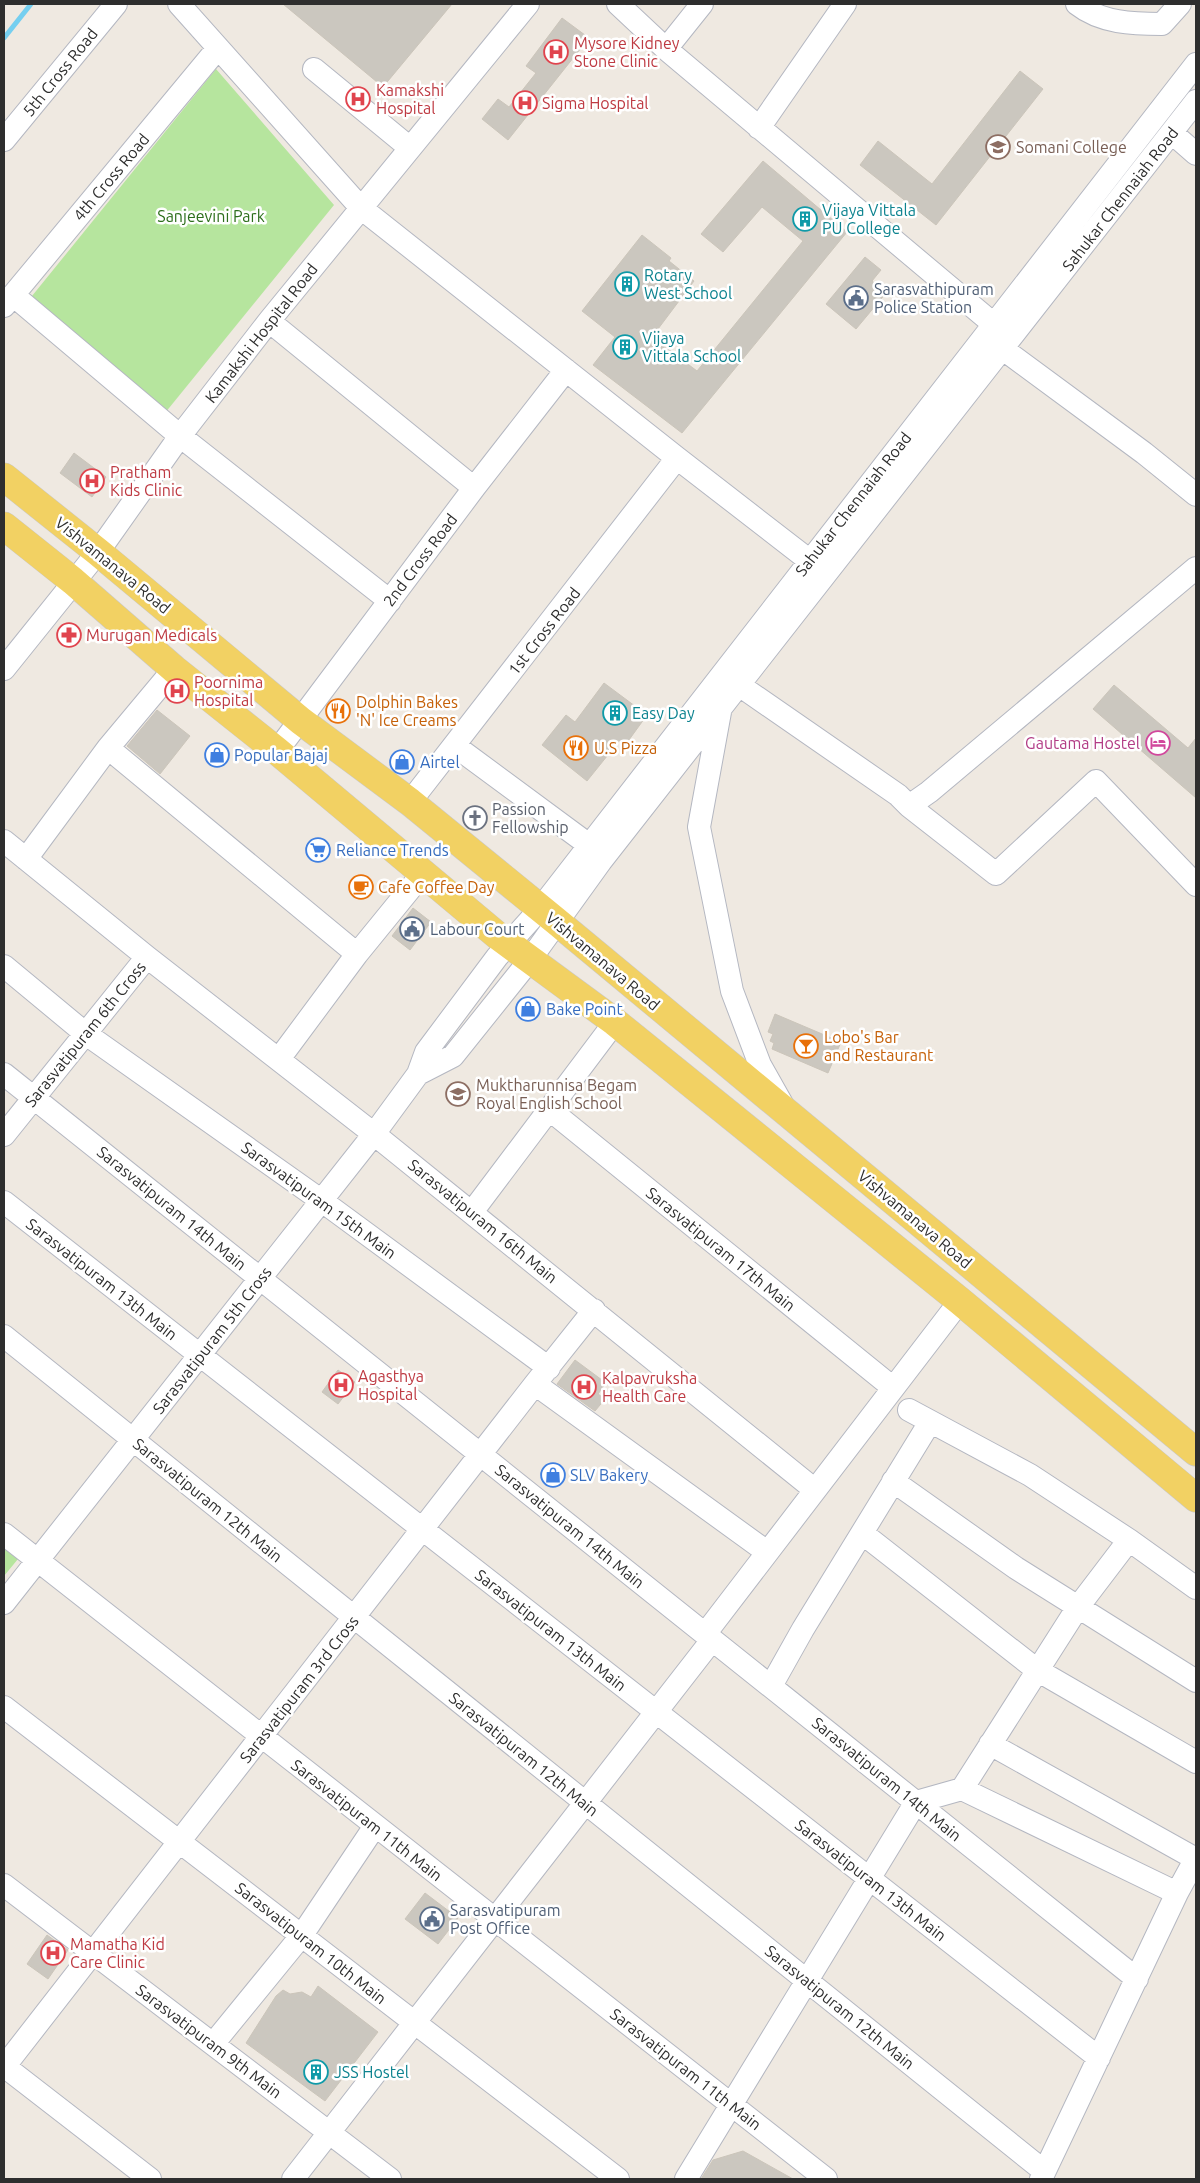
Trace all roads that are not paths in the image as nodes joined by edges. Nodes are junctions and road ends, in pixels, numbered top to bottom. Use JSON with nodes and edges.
{"nodes":[{"id":1,"x":116,"y":4,"type":"edge"},
{"id":2,"x":179,"y":4,"type":"edge"},
{"id":3,"x":528,"y":4,"type":"edge"},
{"id":4,"x":618,"y":4,"type":"edge"},
{"id":5,"x":702,"y":4,"type":"edge"},
{"id":6,"x":845,"y":4,"type":"edge"},
{"id":7,"x":1078,"y":4,"type":"edge"},
{"id":8,"x":1180,"y":4,"type":"edge"},
{"id":9,"x":218,"y":48,"type":"junction"},
{"id":10,"x":666,"y":49,"type":"junction"},
{"id":11,"x":1196,"y":64,"type":"edge"},
{"id":12,"x":314,"y":69,"type":"dead end"},
{"id":13,"x":1196,"y":102,"type":"edge"},
{"id":14,"x":759,"y":128,"type":"junction"},
{"id":15,"x":1172,"y":133,"type":"junction"},
{"id":16,"x":4,"y":140,"type":"edge"},
{"id":17,"x":410,"y":148,"type":"junction"},
{"id":18,"x":1196,"y":154,"type":"edge"},
{"id":19,"x":362,"y":208,"type":"junction"},
{"id":20,"x":8,"y":301,"type":"edge"},
{"id":21,"x":269,"y":321,"type":"junction"},
{"id":22,"x":994,"y":323,"type":"junction"},
{"id":23,"x":1006,"y":344,"type":"junction"},
{"id":24,"x":566,"y":370,"type":"junction"},
{"id":25,"x":180,"y":436,"type":"junction"},
{"id":26,"x":677,"y":458,"type":"junction"},
{"id":27,"x":4,"y":477,"type":"edge"},
{"id":28,"x":474,"y":488,"type":"junction"},
{"id":29,"x":1196,"y":495,"type":"edge"},
{"id":30,"x":4,"y":526,"type":"edge"},
{"id":31,"x":98,"y":552,"type":"junction"},
{"id":32,"x":810,"y":560,"type":"junction"},
{"id":33,"x":1196,"y":568,"type":"edge"},
{"id":34,"x":73,"y":581,"type":"junction"},
{"id":35,"x":390,"y":601,"type":"junction"},
{"id":36,"x":4,"y":669,"type":"edge"},
{"id":37,"x":174,"y":669,"type":"junction"},
{"id":38,"x":739,"y":685,"type":"junction"},
{"id":39,"x":720,"y":709,"type":"junction"},
{"id":40,"x":301,"y":721,"type":"junction"},
{"id":41,"x":455,"y":746,"type":"junction"},
{"id":42,"x":108,"y":748,"type":"junction"},
{"id":43,"x":277,"y":752,"type":"junction"},
{"id":44,"x":410,"y":802,"type":"junction"},
{"id":45,"x":909,"y":806,"type":"junction"},
{"id":46,"x":4,"y":840,"type":"edge"},
{"id":47,"x":589,"y":845,"type":"junction"},
{"id":48,"x":26,"y":859,"type":"junction"},
{"id":49,"x":423,"y":873,"type":"junction"},
{"id":50,"x":1196,"y":885,"type":"edge"},
{"id":51,"x":548,"y":915,"type":"junction"},
{"id":52,"x":519,"y":952,"type":"junction"},
{"id":53,"x":357,"y":954,"type":"junction"},
{"id":54,"x":147,"y":957,"type":"junction"},
{"id":55,"x":4,"y":966,"type":"edge"},
{"id":56,"x":615,"y":1022,"type":"junction"},
{"id":57,"x":86,"y":1034,"type":"junction"},
{"id":58,"x":279,"y":1059,"type":"junction"},
{"id":59,"x":4,"y":1074,"type":"edge"},
{"id":60,"x":34,"y":1098,"type":"junction"},
{"id":61,"x":550,"y":1110,"type":"junction"},
{"id":62,"x":789,"y":1116,"type":"junction"},
{"id":63,"x":374,"y":1134,"type":"junction"},
{"id":64,"x":4,"y":1135,"type":"edge"},
{"id":65,"x":322,"y":1200,"type":"junction"},
{"id":66,"x":4,"y":1202,"type":"edge"},
{"id":67,"x":472,"y":1212,"type":"junction"},
{"id":68,"x":260,"y":1279,"type":"junction"},
{"id":69,"x":960,"y":1301,"type":"junction"},
{"id":70,"x":594,"y":1310,"type":"junction"},
{"id":71,"x":4,"y":1336,"type":"edge"},
{"id":72,"x":200,"y":1355,"type":"junction"},
{"id":73,"x":542,"y":1376,"type":"junction"},
{"id":74,"x":892,"y":1387,"type":"junction"},
{"id":75,"x":909,"y":1410,"type":"dead end"},
{"id":76,"x":930,"y":1422,"type":"junction"},
{"id":77,"x":133,"y":1440,"type":"junction"},
{"id":78,"x":1196,"y":1452,"type":"edge"},
{"id":79,"x":481,"y":1455,"type":"junction"},
{"id":80,"x":893,"y":1482,"type":"junction"},
{"id":81,"x":815,"y":1490,"type":"junction"},
{"id":82,"x":1196,"y":1498,"type":"edge"},
{"id":83,"x":423,"y":1530,"type":"junction"},
{"id":84,"x":862,"y":1533,"type":"junction"},
{"id":85,"x":4,"y":1534,"type":"edge"},
{"id":86,"x":1129,"y":1540,"type":"junction"},
{"id":87,"x":767,"y":1552,"type":"junction"},
{"id":88,"x":38,"y":1560,"type":"junction"},
{"id":89,"x":1196,"y":1588,"type":"edge"},
{"id":90,"x":4,"y":1603,"type":"edge"},
{"id":91,"x":1078,"y":1607,"type":"junction"},
{"id":92,"x":354,"y":1618,"type":"junction"},
{"id":93,"x":709,"y":1637,"type":"junction"},
{"id":94,"x":1037,"y":1670,"type":"junction"},
{"id":95,"x":1196,"y":1681,"type":"edge"},
{"id":96,"x":771,"y":1686,"type":"junction"},
{"id":97,"x":4,"y":1707,"type":"edge"},
{"id":98,"x":656,"y":1712,"type":"junction"},
{"id":99,"x":262,"y":1737,"type":"junction"},
{"id":100,"x":990,"y":1744,"type":"junction"},
{"id":101,"x":1196,"y":1762,"type":"edge"},
{"id":102,"x":962,"y":1788,"type":"junction"},
{"id":103,"x":916,"y":1802,"type":"junction"},
{"id":104,"x":586,"y":1803,"type":"junction"},
{"id":105,"x":375,"y":1826,"type":"junction"},
{"id":106,"x":180,"y":1842,"type":"junction"},
{"id":107,"x":1196,"y":1859,"type":"edge"},
{"id":108,"x":869,"y":1878,"type":"junction"},
{"id":109,"x":4,"y":1885,"type":"edge"},
{"id":110,"x":1177,"y":1893,"type":"junction"},
{"id":111,"x":494,"y":1920,"type":"junction"},
{"id":112,"x":302,"y":1935,"type":"junction"},
{"id":113,"x":94,"y":1952,"type":"junction"},
{"id":114,"x":1137,"y":1979,"type":"junction"},
{"id":115,"x":807,"y":1981,"type":"junction"},
{"id":116,"x":415,"y":2023,"type":"junction"},
{"id":117,"x":213,"y":2044,"type":"junction"},
{"id":118,"x":1099,"y":2058,"type":"junction"},
{"id":119,"x":4,"y":2067,"type":"edge"},
{"id":120,"x":732,"y":2104,"type":"junction"},
{"id":121,"x":329,"y":2133,"type":"junction"},
{"id":122,"x":1042,"y":2175,"type":"edge"},
{"id":123,"x":150,"y":2179,"type":"edge"},
{"id":124,"x":293,"y":2179,"type":"edge"},
{"id":125,"x":390,"y":2179,"type":"edge"},
{"id":126,"x":618,"y":2179,"type":"edge"},
{"id":127,"x":686,"y":2179,"type":"edge"},
{"id":128,"x":826,"y":2179,"type":"edge"}],
"edges":[{"from":1,"to":16,"type":"street","name":"5th Cross Road"},
{"from":2,"to":9,"type":"street"},
{"from":3,"to":17,"type":"street","name":"Kamakshi Hospital Road"},
{"from":4,"to":10,"type":"street"},
{"from":5,"to":10,"type":"street"},
{"from":6,"to":14,"type":"street"},
{"from":7,"to":8,"type":"street"},
{"from":9,"to":19,"type":"street"},
{"from":9,"to":20,"type":"street","name":"4th Cross Road"},
{"from":10,"to":14,"type":"street"},
{"from":11,"to":22,"type":"street","name":"Sahukar Chennaiah Road"},
{"from":12,"to":17,"type":"street"},
{"from":13,"to":15,"type":"street","name":"Sahukar Chennaiah Road"},
{"from":14,"to":22,"type":"street"},
{"from":15,"to":18,"type":"street"},
{"from":15,"to":23,"type":"street","name":"Sahukar Chennaiah Road"},
{"from":17,"to":19,"type":"street","name":"Kamakshi Hospital Road"},
{"from":19,"to":21,"type":"street","name":"Kamakshi Hospital Road"},
{"from":19,"to":24,"type":"street"},
{"from":20,"to":25,"type":"street"},
{"from":21,"to":25,"type":"street","name":"Kamakshi Hospital Road"},
{"from":21,"to":28,"type":"street"},
{"from":22,"to":23,"type":"street"},
{"from":22,"to":32,"type":"street","name":"Sahukar Chennaiah Road"},
{"from":23,"to":29,"type":"street"},
{"from":23,"to":38,"type":"street","name":"Sahukar Chennaiah Road"},
{"from":24,"to":26,"type":"street"},
{"from":24,"to":28,"type":"street","name":"2nd Cross Road"},
{"from":25,"to":31,"type":"street","name":"Kamakshi Hospital Road"},
{"from":25,"to":35,"type":"street"},
{"from":26,"to":32,"type":"street"},
{"from":26,"to":41,"type":"street","name":"1st Cross Road"},
{"from":27,"to":31,"type":"main road","name":"Vishvamanava Road"},
{"from":28,"to":35,"type":"street","name":"2nd Cross Road"},
{"from":30,"to":34,"type":"main road"},
{"from":31,"to":34,"type":"street","name":"Kamakshi Hospital Road"},
{"from":31,"to":40,"type":"main road","name":"Vishvamanava Road"},
{"from":32,"to":47,"type":"street","name":"Sahukar Chennaiah Road"},
{"from":33,"to":45,"type":"street"},
{"from":34,"to":36,"type":"street","name":"Kamakshi Hospital Road"},
{"from":34,"to":37,"type":"main road"},
{"from":35,"to":40,"type":"street","name":"2nd Cross Road"},
{"from":37,"to":42,"type":"street"},
{"from":37,"to":43,"type":"main road"},
{"from":38,"to":39,"type":"street","name":"Sahukar Chennaiah Road"},
{"from":38,"to":45,"type":"street"},
{"from":39,"to":51,"type":"street","name":"Sahukar Chennaiah Road"},
{"from":39,"to":62,"type":"street"},
{"from":40,"to":43,"type":"street","name":"2nd Cross Road"},
{"from":40,"to":44,"type":"main road","name":"Vishvamanava Road"},
{"from":41,"to":44,"type":"street","name":"1st Cross Road"},
{"from":41,"to":47,"type":"street"},
{"from":42,"to":48,"type":"street"},
{"from":42,"to":53,"type":"street"},
{"from":43,"to":49,"type":"main road"},
{"from":44,"to":51,"type":"main road","name":"Vishvamanava Road"},
{"from":45,"to":50,"type":"street"},
{"from":46,"to":48,"type":"street","name":"Sarasvatipuram 16th Main"},
{"from":47,"to":51,"type":"street","name":"Sahukar Chennaiah Road"},
{"from":48,"to":54,"type":"street","name":"Sarasvatipuram 16th Main"},
{"from":49,"to":52,"type":"main road"},
{"from":49,"to":53,"type":"street"},
{"from":51,"to":52,"type":"street","name":"Sahukar Chennaiah Road"},
{"from":51,"to":62,"type":"main road","name":"Vishvamanava Road"},
{"from":52,"to":56,"type":"main road"},
{"from":52,"to":63,"type":"street","name":"Sarasvatipuram 5th Cross"},
{"from":53,"to":58,"type":"street"},
{"from":54,"to":57,"type":"street","name":"Sarasvatipuram 6th Cross"},
{"from":54,"to":58,"type":"street","name":"Sarasvatipuram 16th Main"},
{"from":55,"to":57,"type":"street","name":"Sarasvatipuram 15th Main"},
{"from":56,"to":61,"type":"street"},
{"from":56,"to":69,"type":"main road"},
{"from":57,"to":60,"type":"street","name":"Sarasvatipuram 6th Cross"},
{"from":57,"to":65,"type":"street","name":"Sarasvatipuram 15th Main"},
{"from":58,"to":63,"type":"street","name":"Sarasvatipuram 16th Main"},
{"from":59,"to":60,"type":"street","name":"Sarasvatipuram 14th Main"},
{"from":60,"to":64,"type":"street","name":"Sarasvatipuram 6th Cross"},
{"from":60,"to":68,"type":"street","name":"Sarasvatipuram 14th Main"},
{"from":61,"to":67,"type":"street"},
{"from":61,"to":74,"type":"street","name":"Sarasvatipuram 17th Main"},
{"from":62,"to":78,"type":"main road","name":"Vishvamanava Road"},
{"from":63,"to":65,"type":"street","name":"Sarasvatipuram 5th Cross"},
{"from":63,"to":67,"type":"street","name":"Sarasvatipuram 16th Main"},
{"from":65,"to":68,"type":"street","name":"Sarasvatipuram 5th Cross"},
{"from":65,"to":73,"type":"street","name":"Sarasvatipuram 15th Main"},
{"from":66,"to":72,"type":"street","name":"Sarasvatipuram 13th Main"},
{"from":67,"to":70,"type":"street","name":"Sarasvatipuram 16th Main"},
{"from":68,"to":72,"type":"street","name":"Sarasvatipuram 5th Cross"},
{"from":68,"to":79,"type":"street","name":"Sarasvatipuram 14th Main"},
{"from":69,"to":74,"type":"street"},
{"from":69,"to":82,"type":"main road"},
{"from":70,"to":73,"type":"street","name":"Sarasvatipuram 3rd Cross"},
{"from":70,"to":81,"type":"street","name":"Sarasvatipuram 16th Main"},
{"from":71,"to":77,"type":"street","name":"Sarasvatipuram 12th Main"},
{"from":72,"to":77,"type":"street","name":"Sarasvatipuram 5th Cross"},
{"from":72,"to":83,"type":"street","name":"Sarasvatipuram 13th Main"},
{"from":73,"to":79,"type":"street","name":"Sarasvatipuram 3rd Cross"},
{"from":73,"to":87,"type":"street","name":"Sarasvatipuram 15th Main"},
{"from":74,"to":81,"type":"street"},
{"from":75,"to":76,"type":"street"},
{"from":76,"to":80,"type":"street"},
{"from":76,"to":86,"type":"street"},
{"from":77,"to":88,"type":"street","name":"Sarasvatipuram 5th Cross"},
{"from":77,"to":92,"type":"street","name":"Sarasvatipuram 12th Main"},
{"from":79,"to":83,"type":"street","name":"Sarasvatipuram 3rd Cross"},
{"from":79,"to":93,"type":"street","name":"Sarasvatipuram 14th Main"},
{"from":80,"to":84,"type":"street"},
{"from":80,"to":91,"type":"street"},
{"from":81,"to":87,"type":"street"},
{"from":83,"to":92,"type":"street","name":"Sarasvatipuram 3rd Cross"},
{"from":83,"to":98,"type":"street","name":"Sarasvatipuram 13th Main"},
{"from":84,"to":94,"type":"street"},
{"from":84,"to":96,"type":"street"},
{"from":85,"to":88,"type":"street","name":"Sarasvatipuram 11th Main"},
{"from":86,"to":89,"type":"street"},
{"from":86,"to":91,"type":"street"},
{"from":87,"to":93,"type":"street"},
{"from":88,"to":90,"type":"street","name":"Sarasvatipuram 5th Cross"},
{"from":88,"to":99,"type":"street","name":"Sarasvatipuram 11th Main"},
{"from":91,"to":94,"type":"street"},
{"from":91,"to":95,"type":"street"},
{"from":92,"to":99,"type":"street","name":"Sarasvatipuram 3rd Cross"},
{"from":92,"to":104,"type":"street","name":"Sarasvatipuram 12th Main"},
{"from":93,"to":96,"type":"street","name":"Sarasvatipuram 14th Main"},
{"from":93,"to":98,"type":"street"},
{"from":94,"to":100,"type":"street"},
{"from":94,"to":101,"type":"street"},
{"from":96,"to":103,"type":"street","name":"Sarasvatipuram 14th Main"},
{"from":97,"to":106,"type":"street","name":"Sarasvatipuram 10th Main"},
{"from":98,"to":104,"type":"street"},
{"from":98,"to":108,"type":"street","name":"Sarasvatipuram 13th Main"},
{"from":99,"to":105,"type":"street","name":"Sarasvatipuram 11th Main"},
{"from":99,"to":106,"type":"street","name":"Sarasvatipuram 3rd Cross"},
{"from":100,"to":102,"type":"street"},
{"from":100,"to":107,"type":"street"},
{"from":102,"to":103,"type":"street"},
{"from":102,"to":110,"type":"street"},
{"from":103,"to":108,"type":"street"},
{"from":103,"to":114,"type":"street","name":"Sarasvatipuram 14th Main"},
{"from":104,"to":111,"type":"street"},
{"from":104,"to":115,"type":"street","name":"Sarasvatipuram 12th Main"},
{"from":105,"to":111,"type":"street","name":"Sarasvatipuram 11th Main"},
{"from":105,"to":112,"type":"street"},
{"from":106,"to":112,"type":"street","name":"Sarasvatipuram 10th Main"},
{"from":106,"to":113,"type":"street","name":"Sarasvatipuram 3rd Cross"},
{"from":107,"to":110,"type":"street"},
{"from":108,"to":115,"type":"street"},
{"from":108,"to":118,"type":"street","name":"Sarasvatipuram 13th Main"},
{"from":109,"to":113,"type":"street","name":"Sarasvatipuram 9th Main"},
{"from":110,"to":114,"type":"street"},
{"from":111,"to":116,"type":"street"},
{"from":111,"to":120,"type":"street","name":"Sarasvatipuram 11th Main"},
{"from":112,"to":116,"type":"street","name":"Sarasvatipuram 10th Main"},
{"from":112,"to":117,"type":"street"},
{"from":113,"to":117,"type":"street","name":"Sarasvatipuram 9th Main"},
{"from":113,"to":119,"type":"street","name":"Sarasvatipuram 3rd Cross"},
{"from":114,"to":118,"type":"street"},
{"from":115,"to":120,"type":"street"},
{"from":115,"to":122,"type":"street","name":"Sarasvatipuram 12th Main"},
{"from":116,"to":121,"type":"street"},
{"from":116,"to":126,"type":"street","name":"Sarasvatipuram 10th Main"},
{"from":117,"to":121,"type":"street","name":"Sarasvatipuram 9th Main"},
{"from":118,"to":122,"type":"street"},
{"from":119,"to":123,"type":"street"},
{"from":120,"to":127,"type":"street"},
{"from":120,"to":128,"type":"street","name":"Sarasvatipuram 11th Main"},
{"from":121,"to":124,"type":"street"},
{"from":121,"to":125,"type":"street","name":"Sarasvatipuram 9th Main"}]}
